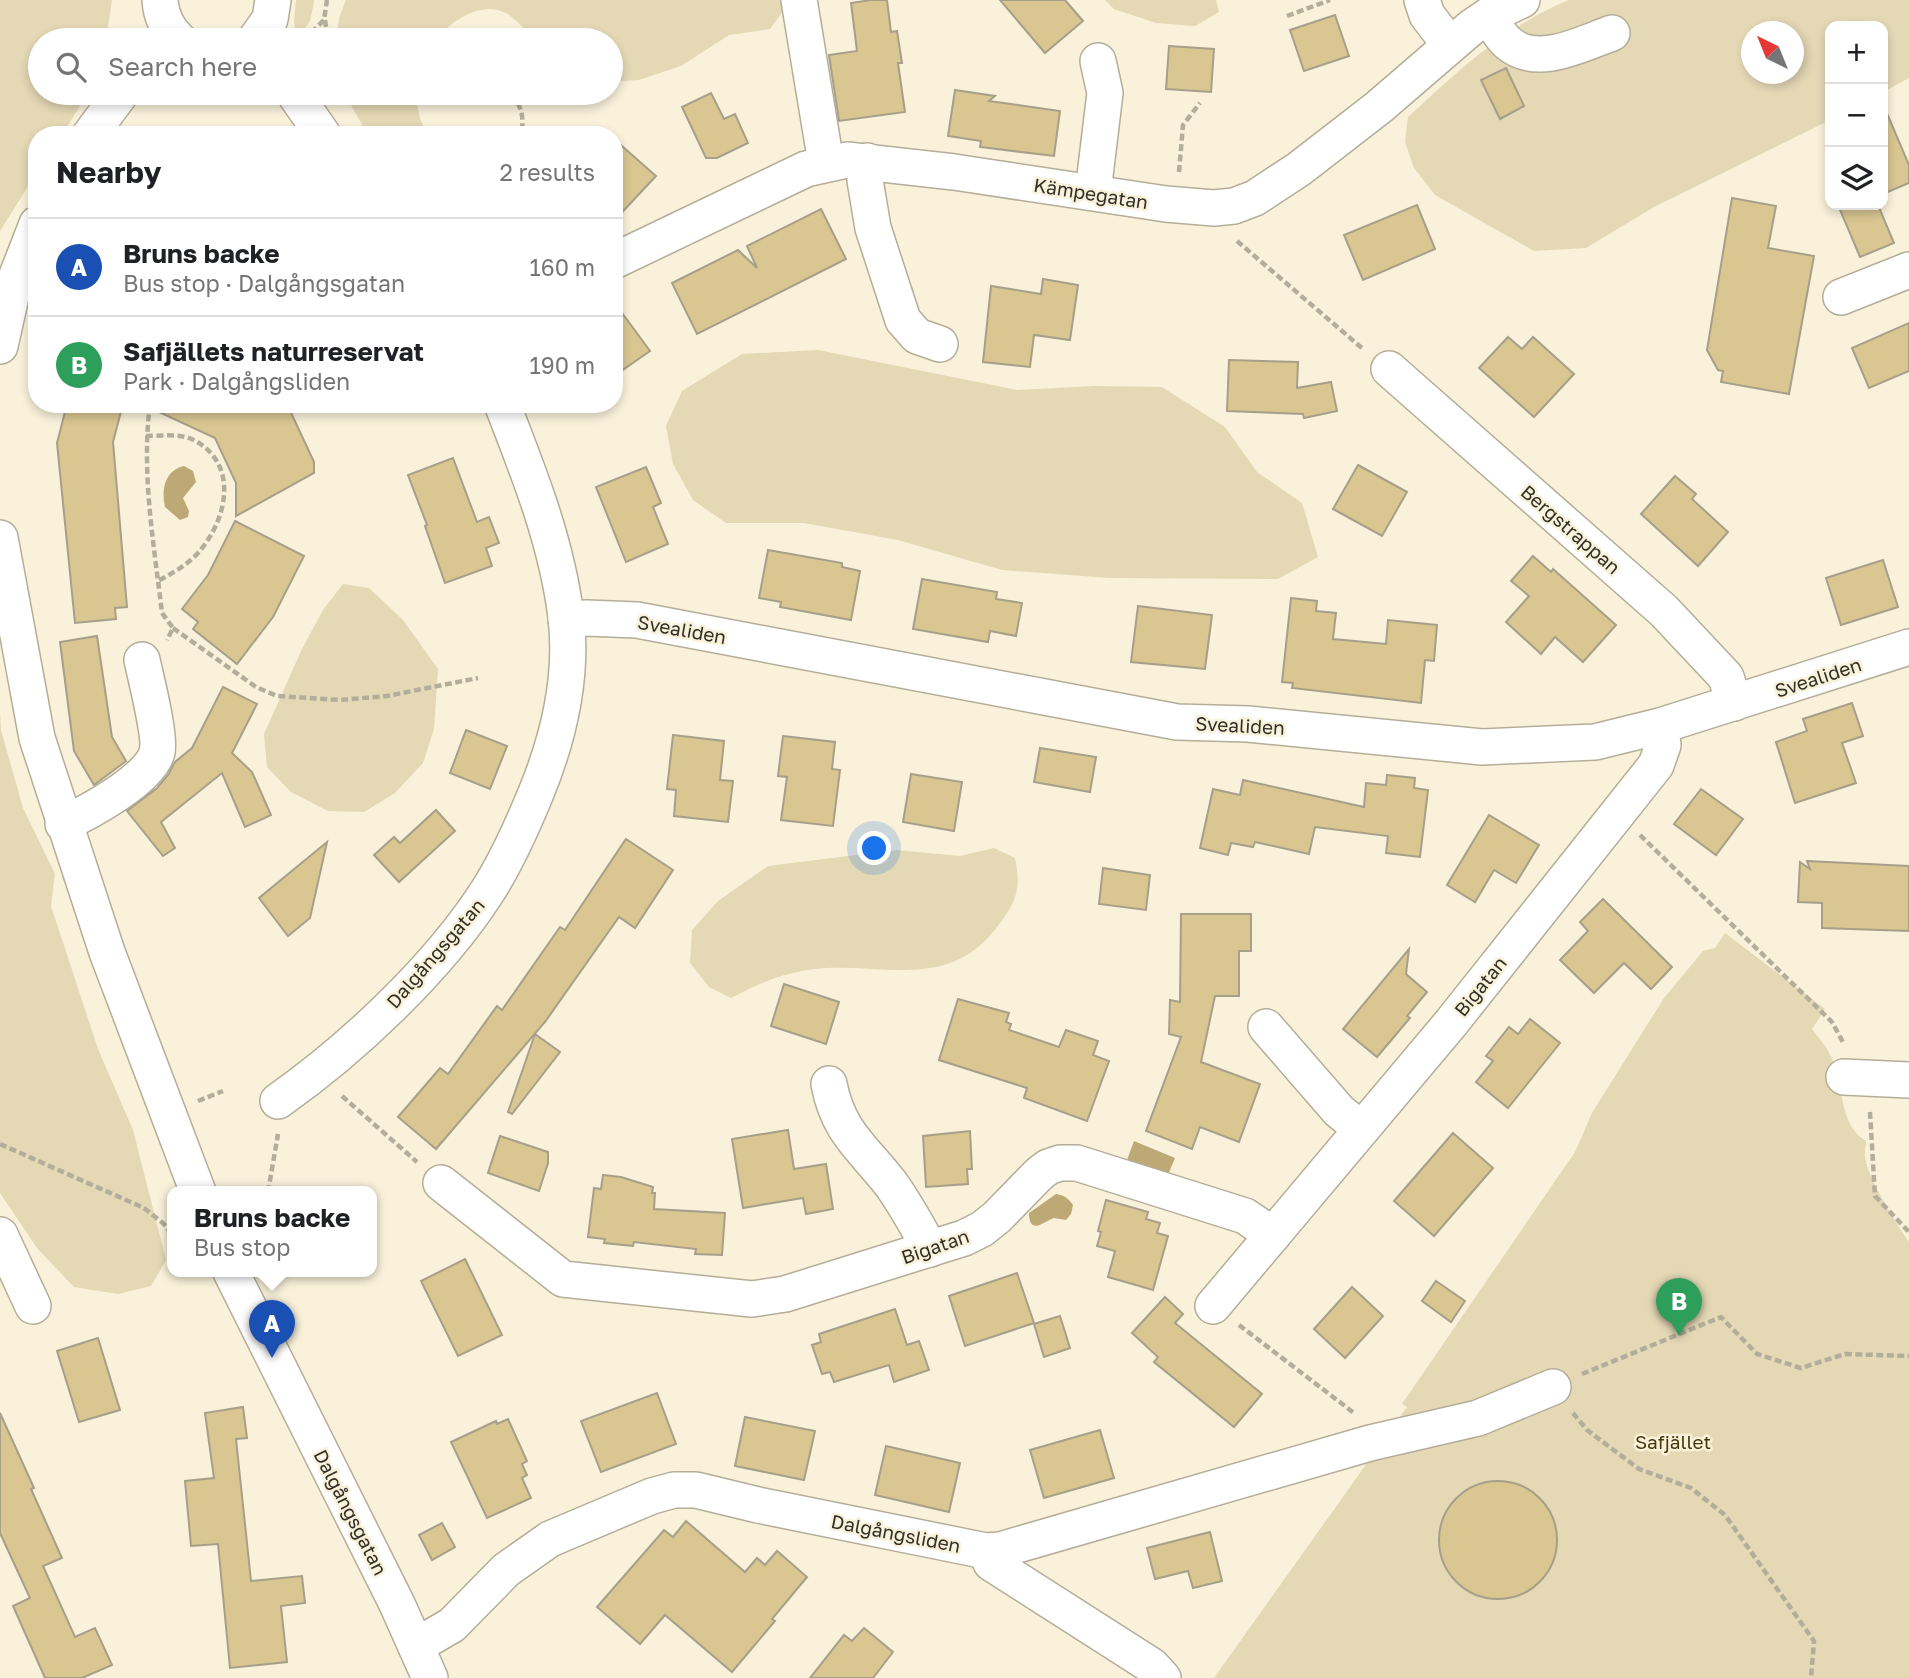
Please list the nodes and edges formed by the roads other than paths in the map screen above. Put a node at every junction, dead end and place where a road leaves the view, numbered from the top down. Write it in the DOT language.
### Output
graph roads {
  1 [pos="160,0"];
  2 [pos="273,0"];
  3 [pos="799,0"];
  4 [pos="1422,0"];
  5 [pos="1522,0"];
  6 [pos="1488,16"];
  7 [pos="168,28"];
  8 [pos="264,28"];
  9 [pos="1612,33"];
  10 [pos="1450,45"];
  11 [pos="1098,61"];
  12 [pos="112,105"];
  13 [pos="302,105"];
  14 [pos="97,126"];
  15 [pos="317,126"];
  16 [pos="867,161"];
  17 [pos="826,163"];
  18 [pos="1093,192"];
  19 [pos="28,247"];
  20 [pos="623,257"];
  21 [pos="1909,270"];
  22 [pos="1841,297"];
  23 [pos="940,344"];
  24 [pos="0,345"];
  25 [pos="1389,369"];
  26 [pos="505,413"];
  27 [pos="0,538"];
  28 [pos="566,619"];
  29 [pos="1909,647"];
  30 [pos="142,660"];
  31 [pos="1734,703"];
  32 [pos="1660,726"];
  33 [pos="63,824"];
  34 [pos="1266,1027"];
  35 [pos="1844,1077"];
  36 [pos="1909,1080"];
  37 [pos="829,1084"];
  38 [pos="278,1101"];
  39 [pos="1360,1128"];
  40 [pos="441,1183"];
  41 [pos="196,1186"];
  42 [pos="1273,1235"];
  43 [pos="0,1236"];
  44 [pos="930,1249"];
  45 [pos="234,1277"];
  46 [pos="33,1306"];
  47 [pos="1213,1306"];
  48 [pos="1553,1387"];
  49 [pos="986,1551"];
  50 [pos="416,1646"];
  51 [pos="430,1678"];
  52 [pos="1163,1678"];
  1 -- 7 [label="street"];
  2 -- 8 [label="street"];
  3 -- 17 [label="street"];
  4 -- 10 [label="street"];
  5 -- 6 [label="street, Kämpegatan"];
  6 -- 9 [label="street"];
  6 -- 10 [label="street, Kämpegatan"];
  10 -- 18 [label="street, Kämpegatan"];
  11 -- 18 [label="street"];
  12 -- 14 [label="street"];
  13 -- 15 [label="street"];
  16 -- 17 [label="street, Kämpegatan"];
  16 -- 18 [label="street, Kämpegatan"];
  16 -- 23 [label="street"];
  17 -- 20 [label="street, Kämpegatan"];
  19 -- 24 [label="street"];
  21 -- 22 [label="street"];
  25 -- 31 [label="street, Bergstrappan"];
  26 -- 28 [label="street, Dalgångsgatan"];
  27 -- 33 [label="street"];
  28 -- 32 [label="street, Svealiden"];
  28 -- 38 [label="street, Dalgångsgatan"];
  29 -- 31 [label="street, Svealiden"];
  30 -- 33 [label="street"];
  31 -- 32 [label="street, Svealiden"];
  32 -- 39 [label="street, Bigatan"];
  33 -- 41 [label="street"];
  34 -- 39 [label="street"];
  35 -- 36 [label="street"];
  37 -- 44 [label="street"];
  39 -- 42 [label="street, Bigatan"];
  40 -- 44 [label="street, Bigatan"];
  42 -- 44 [label="street, Bigatan"];
  42 -- 47 [label="street, Bigatan"];
  43 -- 46 [label="street"];
  45 -- 50 [label="street, Dalgångsgatan"];
  48 -- 49 [label="street, Dalgångsliden"];
  49 -- 50 [label="street, Dalgångsliden"];
  49 -- 52 [label="street"];
  50 -- 51 [label="street, Dalgångsgatan"];
}
